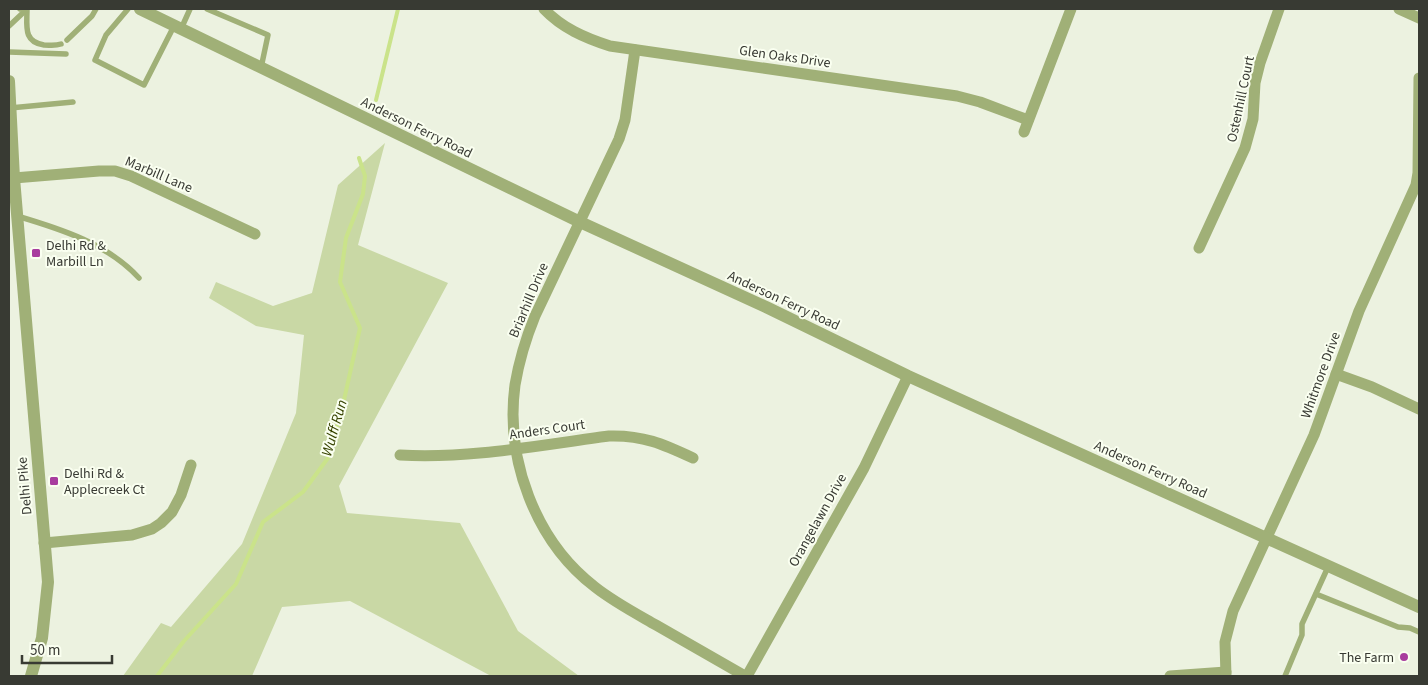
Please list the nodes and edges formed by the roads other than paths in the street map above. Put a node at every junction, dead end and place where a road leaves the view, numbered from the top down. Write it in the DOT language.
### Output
graph roads {
  1 [pos="25,9"];
  2 [pos="96,9"];
  3 [pos="128,9"];
  4 [pos="140,9"];
  5 [pos="190,9"];
  6 [pos="207,9"];
  7 [pos="544,9"];
  8 [pos="1071,9"];
  9 [pos="1279,9"];
  10 [pos="1399,9"];
  11 [pos="1419,18"];
  12 [pos="9,26"];
  13 [pos="177,28"];
  14 [pos="67,40"];
  15 [pos="61,44"];
  16 [pos="636,50"];
  17 [pos="9,52"];
  18 [pos="66,54"];
  19 [pos="261,68"];
  20 [pos="1419,78"];
  21 [pos="9,81"];
  22 [pos="73,102"];
  23 [pos="10,108"];
  24 [pos="1028,120"];
  25 [pos="10,125"];
  26 [pos="1024,132"];
  27 [pos="14,178"];
  28 [pos="15,219"];
  29 [pos="580,222"];
  30 [pos="255,234"];
  31 [pos="1199,248"];
  32 [pos="139,278"];
  33 [pos="1336,374"];
  34 [pos="908,376"];
  35 [pos="1419,409"];
  36 [pos="515,448"];
  37 [pos="400,455"];
  38 [pos="693,458"];
  39 [pos="192,465"];
  40 [pos="1267,538"];
  41 [pos="44,543"];
  42 [pos="1328,566"];
  43 [pos="1316,594"];
  44 [pos="1419,608"];
  45 [pos="1419,632"];
  46 [pos="1226,674"];
  47 [pos="31,676"];
  48 [pos="746,676"];
  49 [pos="1170,676"];
  50 [pos="1285,676"];
  1 -- 12 [label="lane"];
  1 -- 15 [label="lane"];
  2 -- 14 [label="lane"];
  3 -- 13 [label="lane"];
  4 -- 13 [label="street, Anderson Ferry Road"];
  5 -- 13 [label="lane"];
  6 -- 19 [label="lane"];
  7 -- 16 [label="street, Glen Oaks Drive"];
  8 -- 24 [label="street"];
  9 -- 31 [label="street, Ostenhill Court"];
  10 -- 11 [label="street"];
  13 -- 19 [label="street, Anderson Ferry Road"];
  16 -- 24 [label="street, Glen Oaks Drive"];
  16 -- 29 [label="street, Briarhill Drive"];
  17 -- 18 [label="lane"];
  19 -- 29 [label="street, Anderson Ferry Road"];
  20 -- 33 [label="street, Whitmore Drive"];
  21 -- 23 [label="street, Delhi Pike"];
  22 -- 23 [label="lane"];
  23 -- 25 [label="street, Delhi Pike"];
  24 -- 26 [label="street"];
  25 -- 27 [label="street, Delhi Pike"];
  27 -- 28 [label="street, Delhi Pike"];
  27 -- 30 [label="street, Marbill Lane"];
  28 -- 32 [label="lane"];
  28 -- 41 [label="street, Delhi Pike"];
  29 -- 34 [label="street, Anderson Ferry Road"];
  29 -- 36 [label="street, Briarhill Drive"];
  33 -- 35 [label="street"];
  33 -- 40 [label="street, Whitmore Drive"];
  34 -- 40 [label="street, Anderson Ferry Road"];
  34 -- 48 [label="street, Orangelawn Drive"];
  36 -- 37 [label="street, Anders Court"];
  36 -- 38 [label="street, Anders Court"];
  36 -- 48 [label="street, Briarhill Drive"];
  39 -- 41 [label="street"];
  40 -- 42 [label="street, Anderson Ferry Road"];
  40 -- 46 [label="street, Whitmore Drive"];
  41 -- 47 [label="street, Delhi Pike"];
  42 -- 43 [label="lane"];
  42 -- 44 [label="street, Anderson Ferry Road"];
  43 -- 45 [label="lane"];
  43 -- 50 [label="lane"];
  46 -- 49 [label="street"];
}
